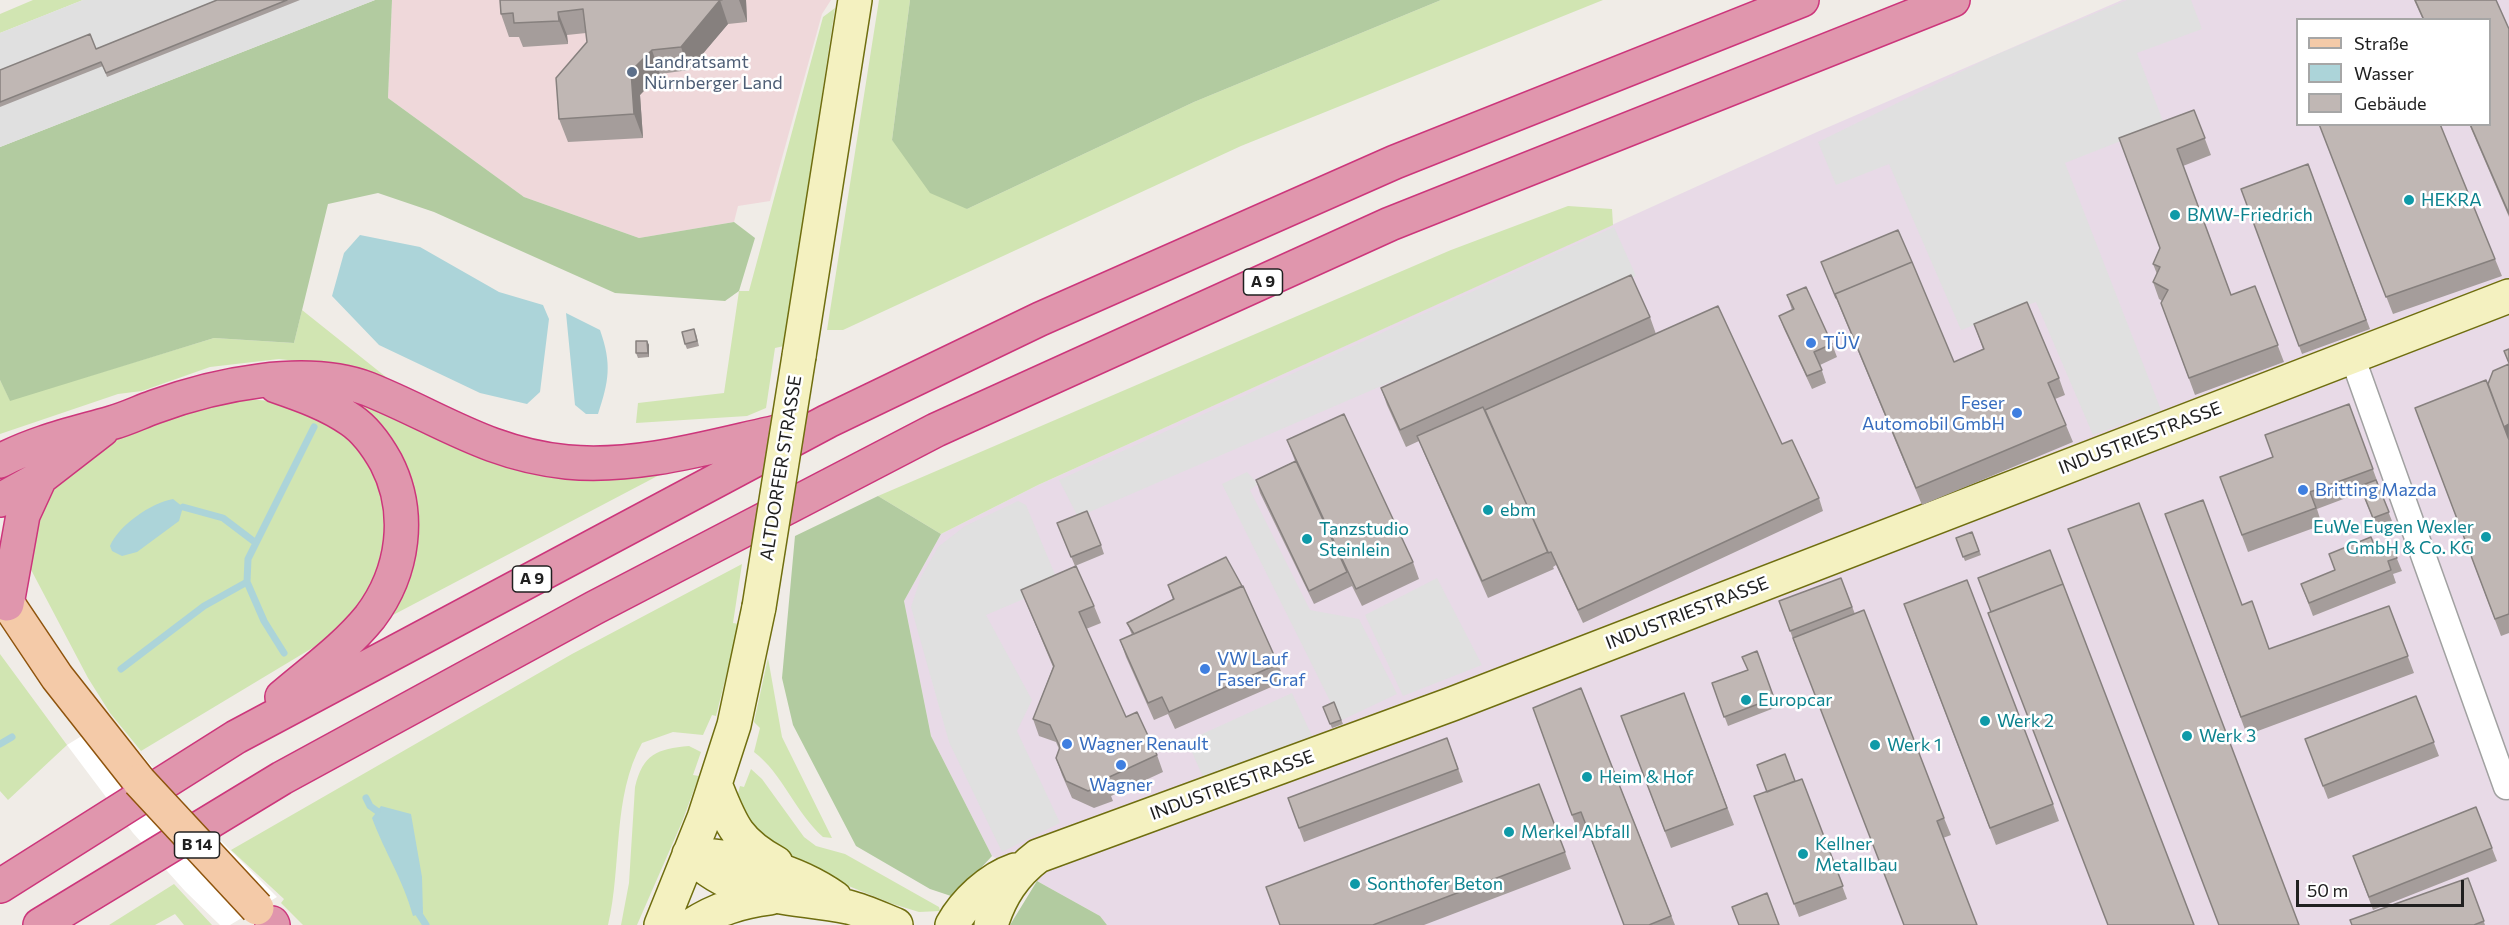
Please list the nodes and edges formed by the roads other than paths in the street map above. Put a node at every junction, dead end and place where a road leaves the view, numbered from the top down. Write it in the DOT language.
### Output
graph roads {
  1 [pos="855,0"];
  2 [pos="1802,0"];
  3 [pos="1953,0"];
  4 [pos="2509,296"];
  5 [pos="2352,356"];
  6 [pos="266,382"];
  7 [pos="828,421"];
  8 [pos="112,423"];
  9 [pos="7,454"];
  10 [pos="40,478"];
  11 [pos="0,500"];
  12 [pos="2,599"];
  13 [pos="236,737"];
  14 [pos="716,784"];
  15 [pos="2506,787"];
  16 [pos="689,854"];
  17 [pos="1022,868"];
  18 [pos="813,882"];
  19 [pos="0,886"];
  20 [pos="777,897"];
  21 [pos="850,908"];
  22 [pos="269,920"];
  23 [pos="40,925"];
  24 [pos="661,925"];
  25 [pos="692,925"];
  26 [pos="896,925"];
  27 [pos="951,925"];
  28 [pos="991,925"];
  1 -- 14 [label="street, ALTDORFER STRASSE, bridge"];
  2 -- 7 [label="highway, A 9"];
  3 -- 23 [label="highway, A 9"];
  4 -- 5 [label="street, INDUSTRIESTRASSE"];
  5 -- 15 [label="street"];
  5 -- 17 [label="street, INDUSTRIESTRASSE"];
  6 -- 7 [label="highway"];
  6 -- 8 [label="highway"];
  6 -- 13 [label="highway"];
  7 -- 13 [label="highway, A 9"];
  8 -- 9 [label="highway"];
  8 -- 10 [label="highway"];
  10 -- 11 [label="highway"];
  10 -- 12 [label="highway"];
  12 -- 22 [label="main road, B 14, bridge"];
  13 -- 19 [label="highway, A 9"];
  14 -- 16 [label="street, ALTDORFER STRASSE"];
  14 -- 18 [label="street"];
  16 -- 18 [label="street"];
  16 -- 20 [label="street"];
  16 -- 24 [label="street, ALTDORFER STRASSE"];
  17 -- 27 [label="street, INDUSTRIESTRASSE"];
  17 -- 28 [label="street, INDUSTRIESTRASSE"];
  18 -- 21 [label="street"];
  20 -- 21 [label="street"];
  20 -- 25 [label="street"];
  21 -- 26 [label="street"];
}
